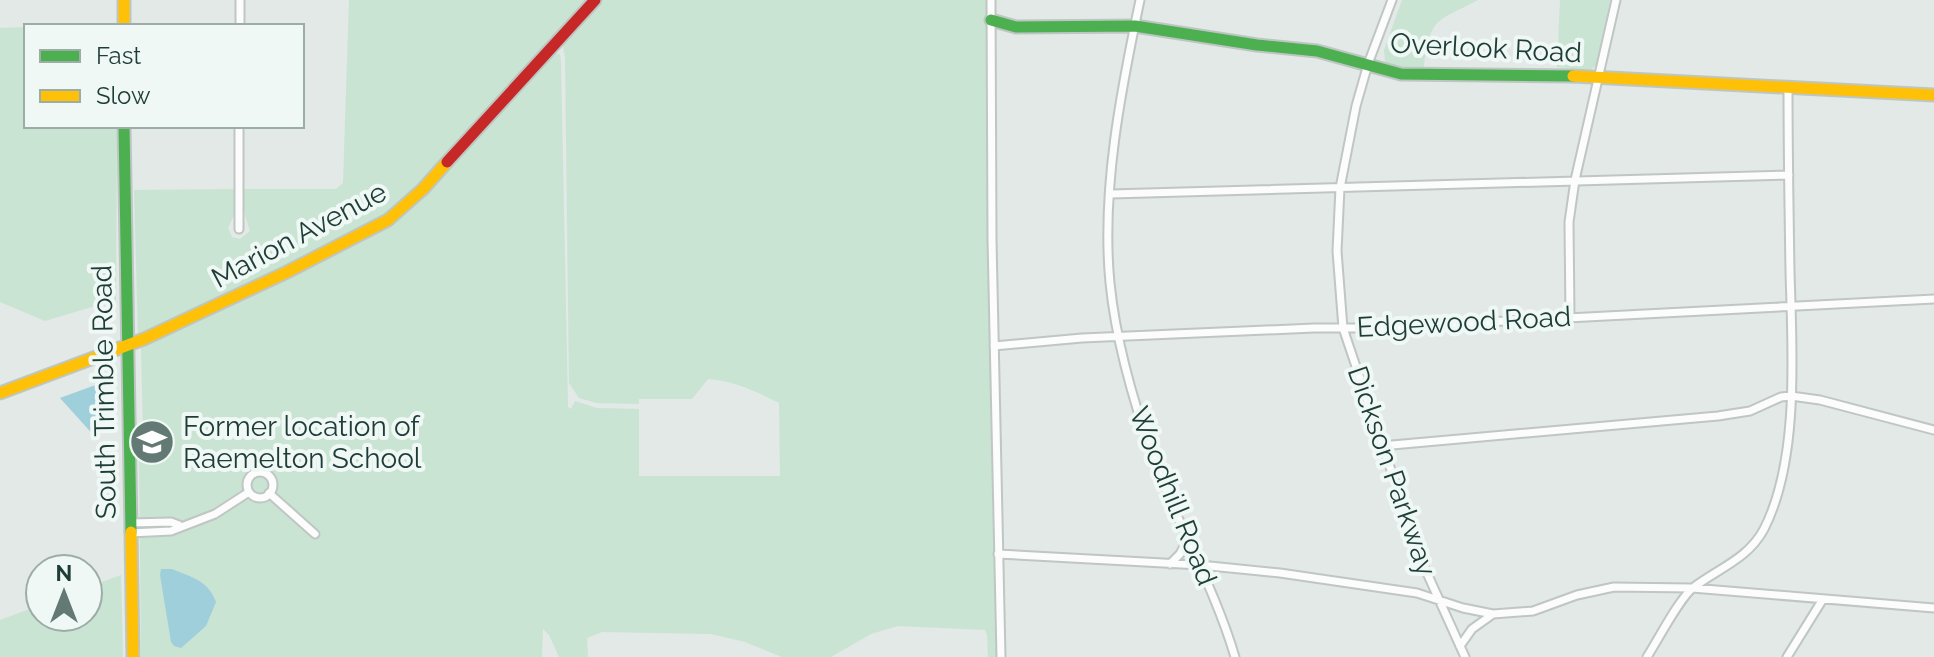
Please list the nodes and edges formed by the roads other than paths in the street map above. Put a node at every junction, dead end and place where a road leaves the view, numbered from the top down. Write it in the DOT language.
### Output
graph roads {
  1 [pos="124,0"];
  2 [pos="240,0"];
  3 [pos="595,0"];
  4 [pos="991,0"];
  5 [pos="1140,0"];
  6 [pos="1392,0"];
  7 [pos="1616,0"];
  8 [pos="991,20"];
  9 [pos="124,24"];
  10 [pos="240,24"];
  11 [pos="1135,26"];
  12 [pos="1368,64"];
  13 [pos="1599,78"];
  14 [pos="1788,88"];
  15 [pos="1934,95"];
  16 [pos="124,128"];
  17 [pos="239,128"];
  18 [pos="1789,175"];
  19 [pos="1575,180"];
  20 [pos="1340,188"];
  21 [pos="1111,194"];
  22 [pos="239,229"];
  23 [pos="1934,299"];
  24 [pos="1791,305"];
  25 [pos="1570,318"];
  26 [pos="1343,328"];
  27 [pos="1120,338"];
  28 [pos="994,346"];
  29 [pos="127,347"];
  30 [pos="0,393"];
  31 [pos="1791,396"];
  32 [pos="1934,430"];
  33 [pos="1381,446"];
  34 [pos="249,492"];
  35 [pos="269,493"];
  36 [pos="130,528"];
  37 [pos="315,534"];
  38 [pos="1188,539"];
  39 [pos="998,554"];
  40 [pos="1170,564"];
  41 [pos="1200,565"];
  42 [pos="1692,588"];
  43 [pos="1438,599"];
  44 [pos="1823,599"];
  45 [pos="1934,608"];
  46 [pos="1493,614"];
  47 [pos="1460,646"];
  48 [pos="133,657"];
  49 [pos="1001,657"];
  50 [pos="1235,657"];
  51 [pos="1465,657"];
  52 [pos="1647,657"];
  53 [pos="1787,657"];
  1 -- 9 [label="street"];
  2 -- 10 [label="street"];
  3 -- 29 [label="street, Marion Avenue"];
  4 -- 8 [label="street"];
  5 -- 11 [label="street, Woodhill Road"];
  6 -- 12 [label="street, Dickson Parkway"];
  7 -- 13 [label="street"];
  8 -- 11 [label="street, Overlook Road"];
  8 -- 28 [label="street"];
  11 -- 12 [label="street, Overlook Road"];
  11 -- 21 [label="street, Woodhill Road"];
  12 -- 13 [label="street, Overlook Road"];
  12 -- 20 [label="street, Dickson Parkway"];
  13 -- 14 [label="street, Overlook Road"];
  13 -- 19 [label="street"];
  14 -- 15 [label="street, Overlook Road"];
  14 -- 18 [label="street"];
  16 -- 29 [label="street, South Trimble Road"];
  17 -- 22 [label="street"];
  18 -- 19 [label="street"];
  18 -- 24 [label="street"];
  19 -- 20 [label="street"];
  19 -- 25 [label="street"];
  20 -- 21 [label="street"];
  20 -- 26 [label="street, Dickson Parkway"];
  21 -- 27 [label="street, Woodhill Road"];
  23 -- 24 [label="street, Edgewood Road"];
  24 -- 25 [label="street, Edgewood Road"];
  24 -- 31 [label="street"];
  25 -- 26 [label="street, Edgewood Road"];
  26 -- 27 [label="street, Edgewood Road"];
  26 -- 33 [label="street, Dickson Parkway"];
  27 -- 28 [label="street, Edgewood Road"];
  27 -- 38 [label="street, Woodhill Road"];
  28 -- 39 [label="street"];
  29 -- 30 [label="street, Marion Avenue"];
  29 -- 36 [label="street, South Trimble Road"];
  31 -- 32 [label="street"];
  31 -- 33 [label="street"];
  31 -- 42 [label="street"];
  33 -- 43 [label="street, Dickson Parkway"];
  34 -- 35 [label="street"];
  34 -- 35 [label="street"];
  34 -- 36 [label="street"];
  35 -- 37 [label="street"];
  36 -- 48 [label="street, South Trimble Road"];
  38 -- 40 [label="street"];
  38 -- 41 [label="street, Woodhill Road"];
  39 -- 40 [label="street"];
  39 -- 49 [label="street"];
  40 -- 41 [label="street"];
  41 -- 43 [label="street"];
  41 -- 50 [label="street, Woodhill Road"];
  42 -- 44 [label="street"];
  42 -- 46 [label="street"];
  42 -- 52 [label="street"];
  43 -- 46 [label="street"];
  43 -- 47 [label="street, Dickson Parkway"];
  44 -- 45 [label="street"];
  44 -- 53 [label="street"];
  46 -- 47 [label="street"];
  47 -- 51 [label="street, Dickson Parkway"];
}
